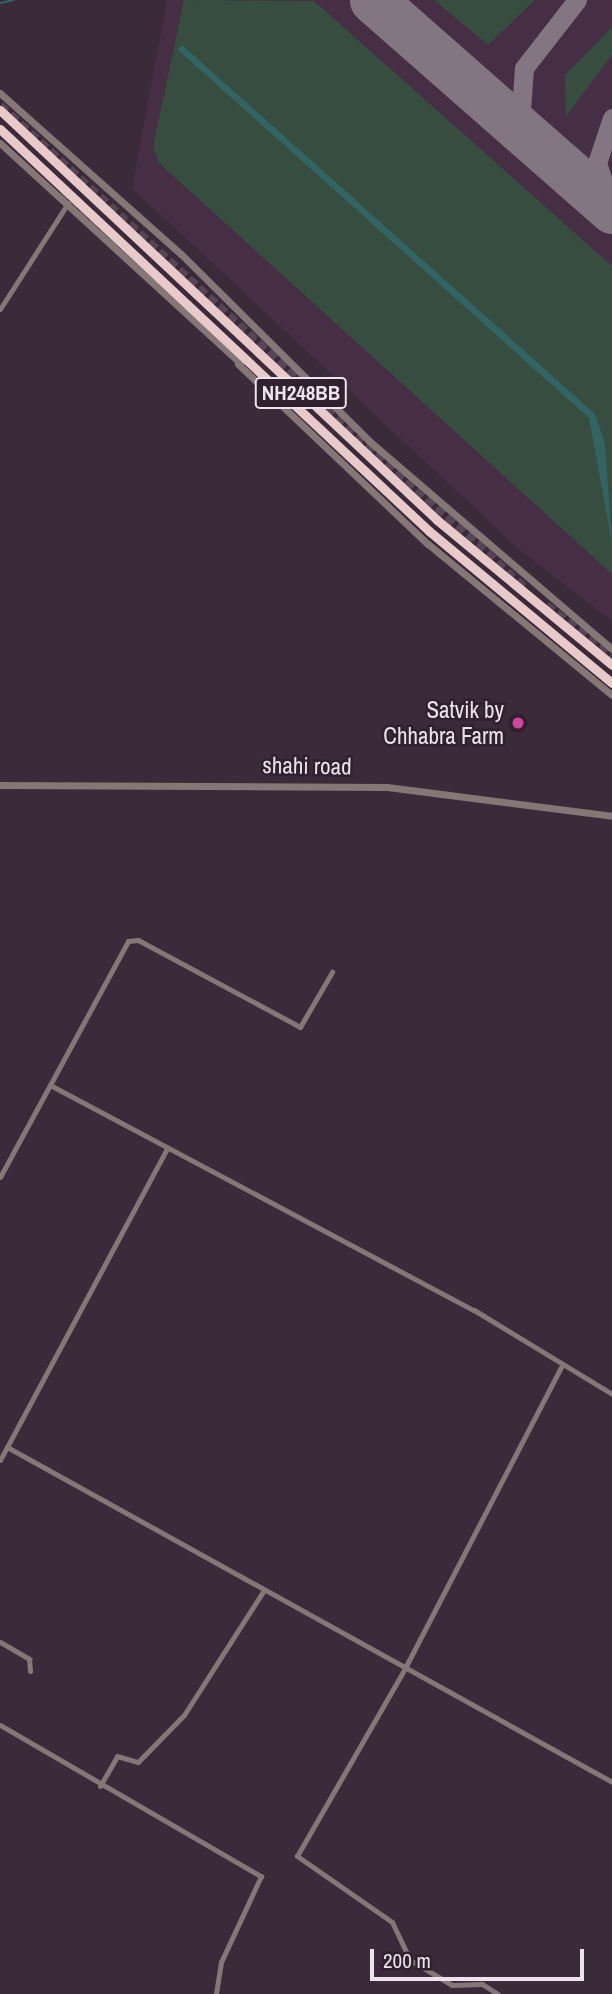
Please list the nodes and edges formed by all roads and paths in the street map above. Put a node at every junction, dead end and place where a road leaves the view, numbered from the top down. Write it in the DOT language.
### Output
graph roads {
  1 [pos="0,93"];
  2 [pos="0,110"];
  3 [pos="0,129"];
  4 [pos="0,143"];
  5 [pos="69,201"];
  6 [pos="0,309"];
  7 [pos="241,361"];
  8 [pos="612,649"];
  9 [pos="612,665"];
  10 [pos="612,683"];
  11 [pos="612,695"];
  12 [pos="0,785"];
  13 [pos="612,816"];
  14 [pos="332,972"];
  15 [pos="50,1086"];
  16 [pos="167,1149"];
  17 [pos="0,1177"];
  18 [pos="561,1367"];
  19 [pos="612,1394"];
  20 [pos="7,1447"];
  21 [pos="0,1460"];
  22 [pos="264,1590"];
  23 [pos="0,1642"];
  24 [pos="405,1668"];
  25 [pos="30,1671"];
  26 [pos="0,1725"];
  27 [pos="612,1782"];
  28 [pos="100,1786"];
  29 [pos="216,1994"];
  30 [pos="498,1994"];
  1 -- 8 [label="street"];
  2 -- 9 [label="highway, NH248BB"];
  3 -- 5 [label="highway, NH248BB"];
  4 -- 5 [label="street"];
  5 -- 6 [label="street"];
  5 -- 7 [label="highway, NH248BB"];
  7 -- 10 [label="highway, NH248BB"];
  7 -- 11 [label="street"];
  12 -- 13 [label="street, shahi road"];
  14 -- 15 [label="street"];
  15 -- 16 [label="street"];
  15 -- 17 [label="street"];
  16 -- 18 [label="street"];
  16 -- 20 [label="street"];
  18 -- 19 [label="street"];
  18 -- 24 [label="street"];
  20 -- 21 [label="street"];
  20 -- 22 [label="street"];
  22 -- 24 [label="street"];
  22 -- 28 [label="street"];
  23 -- 25 [label="street"];
  24 -- 27 [label="street"];
  24 -- 30 [label="street"];
  26 -- 28 [label="street"];
  28 -- 29 [label="street"];
}
